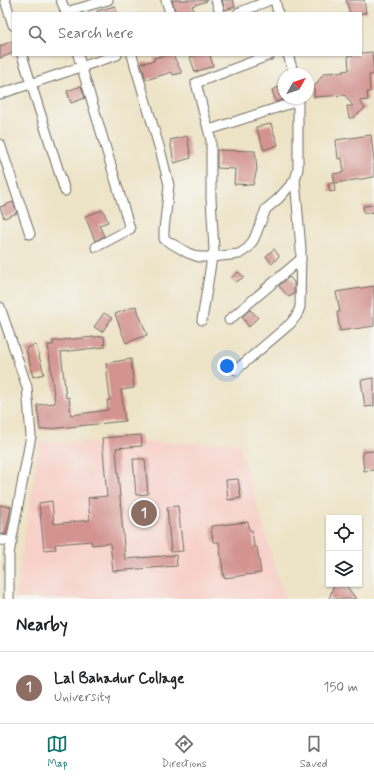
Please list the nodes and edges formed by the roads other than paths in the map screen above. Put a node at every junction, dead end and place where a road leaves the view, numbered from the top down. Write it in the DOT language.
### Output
graph roads {
  1 [pos="5,0"];
  2 [pos="61,0"];
  3 [pos="108,0"];
  4 [pos="166,0"];
  5 [pos="216,0"];
  6 [pos="270,0"];
  7 [pos="275,0"];
  8 [pos="66,12"];
  9 [pos="69,12"];
  10 [pos="170,12"];
  11 [pos="220,12"];
  12 [pos="240,12"];
  13 [pos="278,12"];
  14 [pos="12,22"];
  15 [pos="22,56"];
  16 [pos="78,56"];
  17 [pos="114,56"];
  18 [pos="132,56"];
  19 [pos="267,56"];
  20 [pos="288,56"];
  21 [pos="82,66"];
  22 [pos="292,68"];
  23 [pos="31,83"];
  24 [pos="0,94"];
  25 [pos="284,104"];
  26 [pos="298,104"];
  27 [pos="209,130"];
  28 [pos="0,144"];
  29 [pos="295,180"];
  30 [pos="65,192"];
  31 [pos="30,234"];
  32 [pos="96,248"];
  33 [pos="212,257"];
  34 [pos="301,259"];
  35 [pos="0,307"];
  36 [pos="202,320"];
  37 [pos="229,320"];
  38 [pos="236,370"];
  39 [pos="0,540"];
  40 [pos="12,541"];
  41 [pos="9,599"];
  1 -- 14 [label="street"];
  2 -- 8 [label="street"];
  3 -- 9 [label="street"];
  4 -- 10 [label="street"];
  5 -- 11 [label="street"];
  6 -- 12 [label="street"];
  7 -- 13 [label="street"];
  15 -- 23 [label="street"];
  16 -- 21 [label="street"];
  17 -- 21 [label="street"];
  18 -- 33 [label="street"];
  19 -- 27 [label="street"];
  20 -- 22 [label="street"];
  21 -- 23 [label="street"];
  21 -- 32 [label="street"];
  23 -- 24 [label="street"];
  23 -- 30 [label="street"];
  25 -- 27 [label="street"];
  26 -- 29 [label="street"];
  27 -- 33 [label="street"];
  28 -- 31 [label="street"];
  29 -- 33 [label="street"];
  29 -- 34 [label="street"];
  33 -- 36 [label="street"];
  34 -- 37 [label="street"];
  34 -- 38 [label="street"];
  35 -- 40 [label="street"];
  39 -- 40 [label="street"];
  40 -- 41 [label="street"];
}
